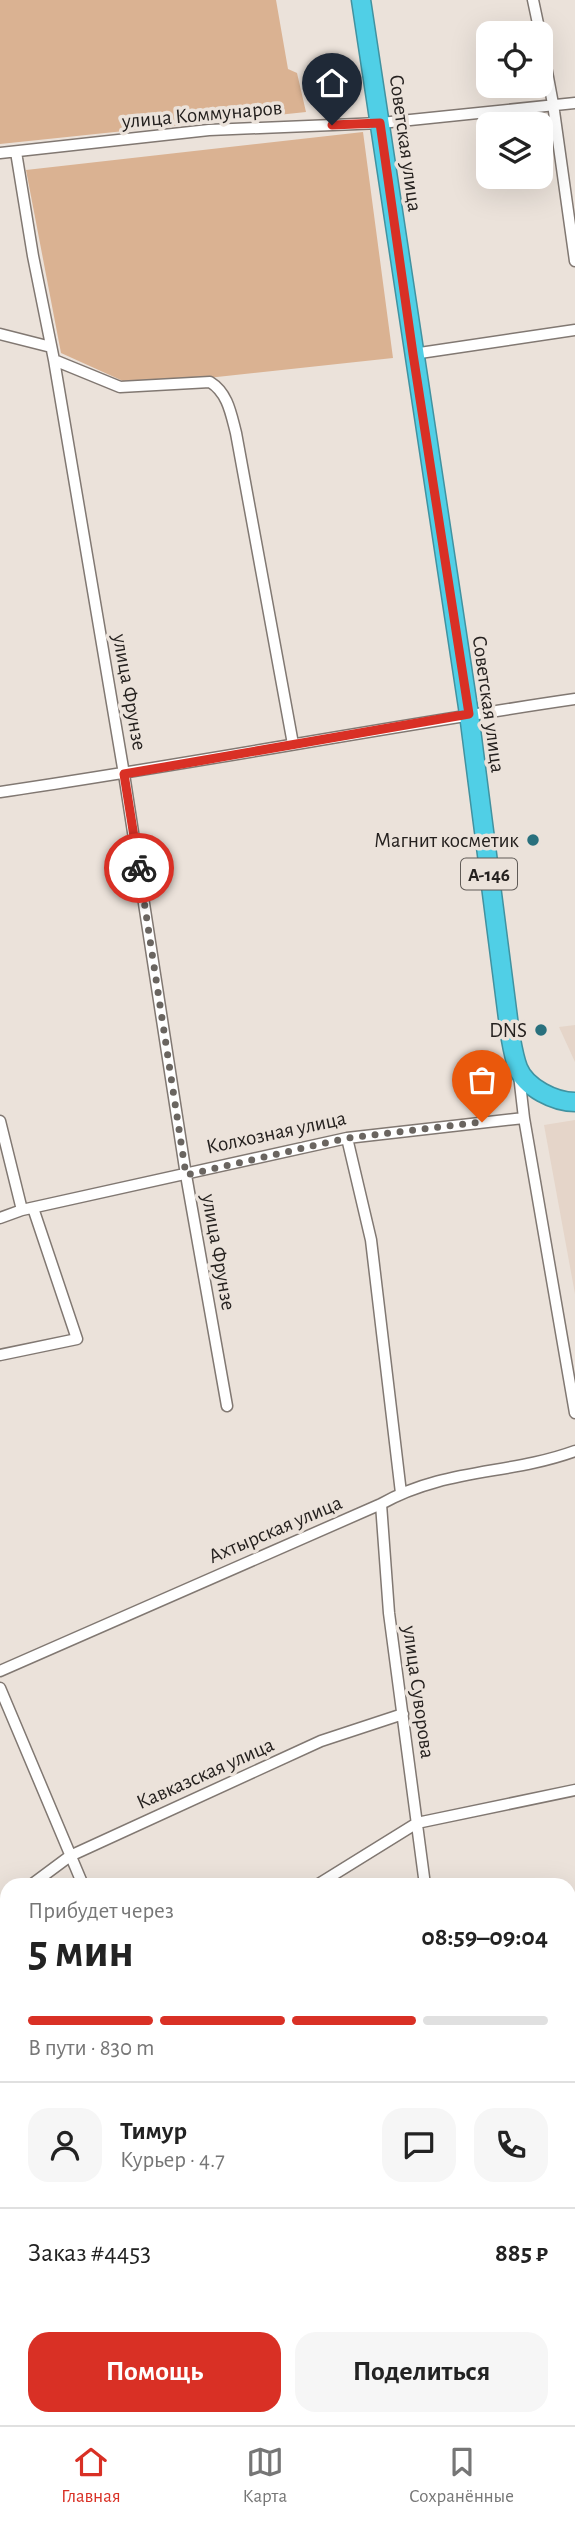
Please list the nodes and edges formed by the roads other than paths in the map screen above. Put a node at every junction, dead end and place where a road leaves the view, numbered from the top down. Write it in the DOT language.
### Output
graph roads {
  1 [pos="360,0"];
  2 [pos="533,0"];
  3 [pos="537,21"];
  4 [pos="552,98"];
  5 [pos="575,103"];
  6 [pos="553,104"];
  7 [pos="380,123"];
  8 [pos="16,152"];
  9 [pos="0,153"];
  10 [pos="575,261"];
  11 [pos="575,330"];
  12 [pos="0,334"];
  13 [pos="51,347"];
  14 [pos="413,354"];
  15 [pos="54,360"];
  16 [pos="575,699"];
  17 [pos="469,714"];
  18 [pos="293,744"];
  19 [pos="124,774"];
  20 [pos="0,792"];
  21 [pos="519,1071"];
  22 [pos="575,1094"];
  23 [pos="551,1097"];
  24 [pos="575,1102"];
  25 [pos="524,1118"];
  26 [pos="0,1121"];
  27 [pos="347,1138"];
  28 [pos="186,1175"];
  29 [pos="28,1209"];
  30 [pos="0,1217"];
  31 [pos="0,1355"];
  32 [pos="227,1406"];
  33 [pos="575,1413"];
  34 [pos="575,1451"];
  35 [pos="401,1493"];
  36 [pos="381,1504"];
  37 [pos="0,1671"];
  38 [pos="0,1688"];
  39 [pos="403,1714"];
  40 [pos="575,1790"];
  41 [pos="417,1823"];
  42 [pos="70,1856"];
  43 [pos="40,1878"];
  44 [pos="80,1878"];
  45 [pos="328,1878"];
  46 [pos="424,1878"];
  1 -- 7 [label="highway, Советская улица / А-146"];
  2 -- 3 [label="street"];
  4 -- 6 [label="street"];
  5 -- 6 [label="street, улица Коммунаров"];
  6 -- 7 [label="street, улица Коммунаров"];
  6 -- 10 [label="street"];
  7 -- 8 [label="street, улица Коммунаров"];
  7 -- 14 [label="highway, Советская улица / А-146"];
  8 -- 9 [label="street, улица Коммунаров"];
  8 -- 13 [label="street, улица Фрунзе"];
  11 -- 14 [label="street"];
  12 -- 13 [label="street"];
  13 -- 15 [label="street, улица Фрунзе"];
  14 -- 17 [label="highway, Советская улица / А-146"];
  15 -- 18 [label="street"];
  15 -- 19 [label="street, улица Фрунзе"];
  16 -- 17 [label="street"];
  17 -- 18 [label="street"];
  17 -- 21 [label="highway, Советская улица / А-146"];
  18 -- 19 [label="street"];
  19 -- 20 [label="street"];
  19 -- 28 [label="street, улица Фрунзе"];
  21 -- 23 [label="highway"];
  21 -- 25 [label="street, Советская улица"];
  22 -- 23 [label="highway"];
  23 -- 24 [label="highway"];
  25 -- 27 [label="street, Колхозная улица"];
  25 -- 33 [label="street, Советская улица"];
  26 -- 29 [label="street"];
  27 -- 28 [label="street, Колхозная улица"];
  27 -- 35 [label="street"];
  28 -- 29 [label="street, Колхозная улица"];
  28 -- 32 [label="street, улица Фрунзе"];
  29 -- 30 [label="street, Колхозная улица"];
  29 -- 31 [label="street"];
  34 -- 35 [label="street, Ахтырская улица"];
  35 -- 36 [label="street, Ахтырская улица"];
  36 -- 37 [label="street, Ахтырская улица"];
  36 -- 39 [label="street, улица Суворова"];
  38 -- 42 [label="street"];
  39 -- 41 [label="street, улица Суворова"];
  39 -- 42 [label="street, Кавказская улица"];
  40 -- 41 [label="street"];
  41 -- 45 [label="street"];
  41 -- 46 [label="street, улица Суворова"];
  42 -- 43 [label="street, Кавказская улица"];
  42 -- 44 [label="street"];
}
